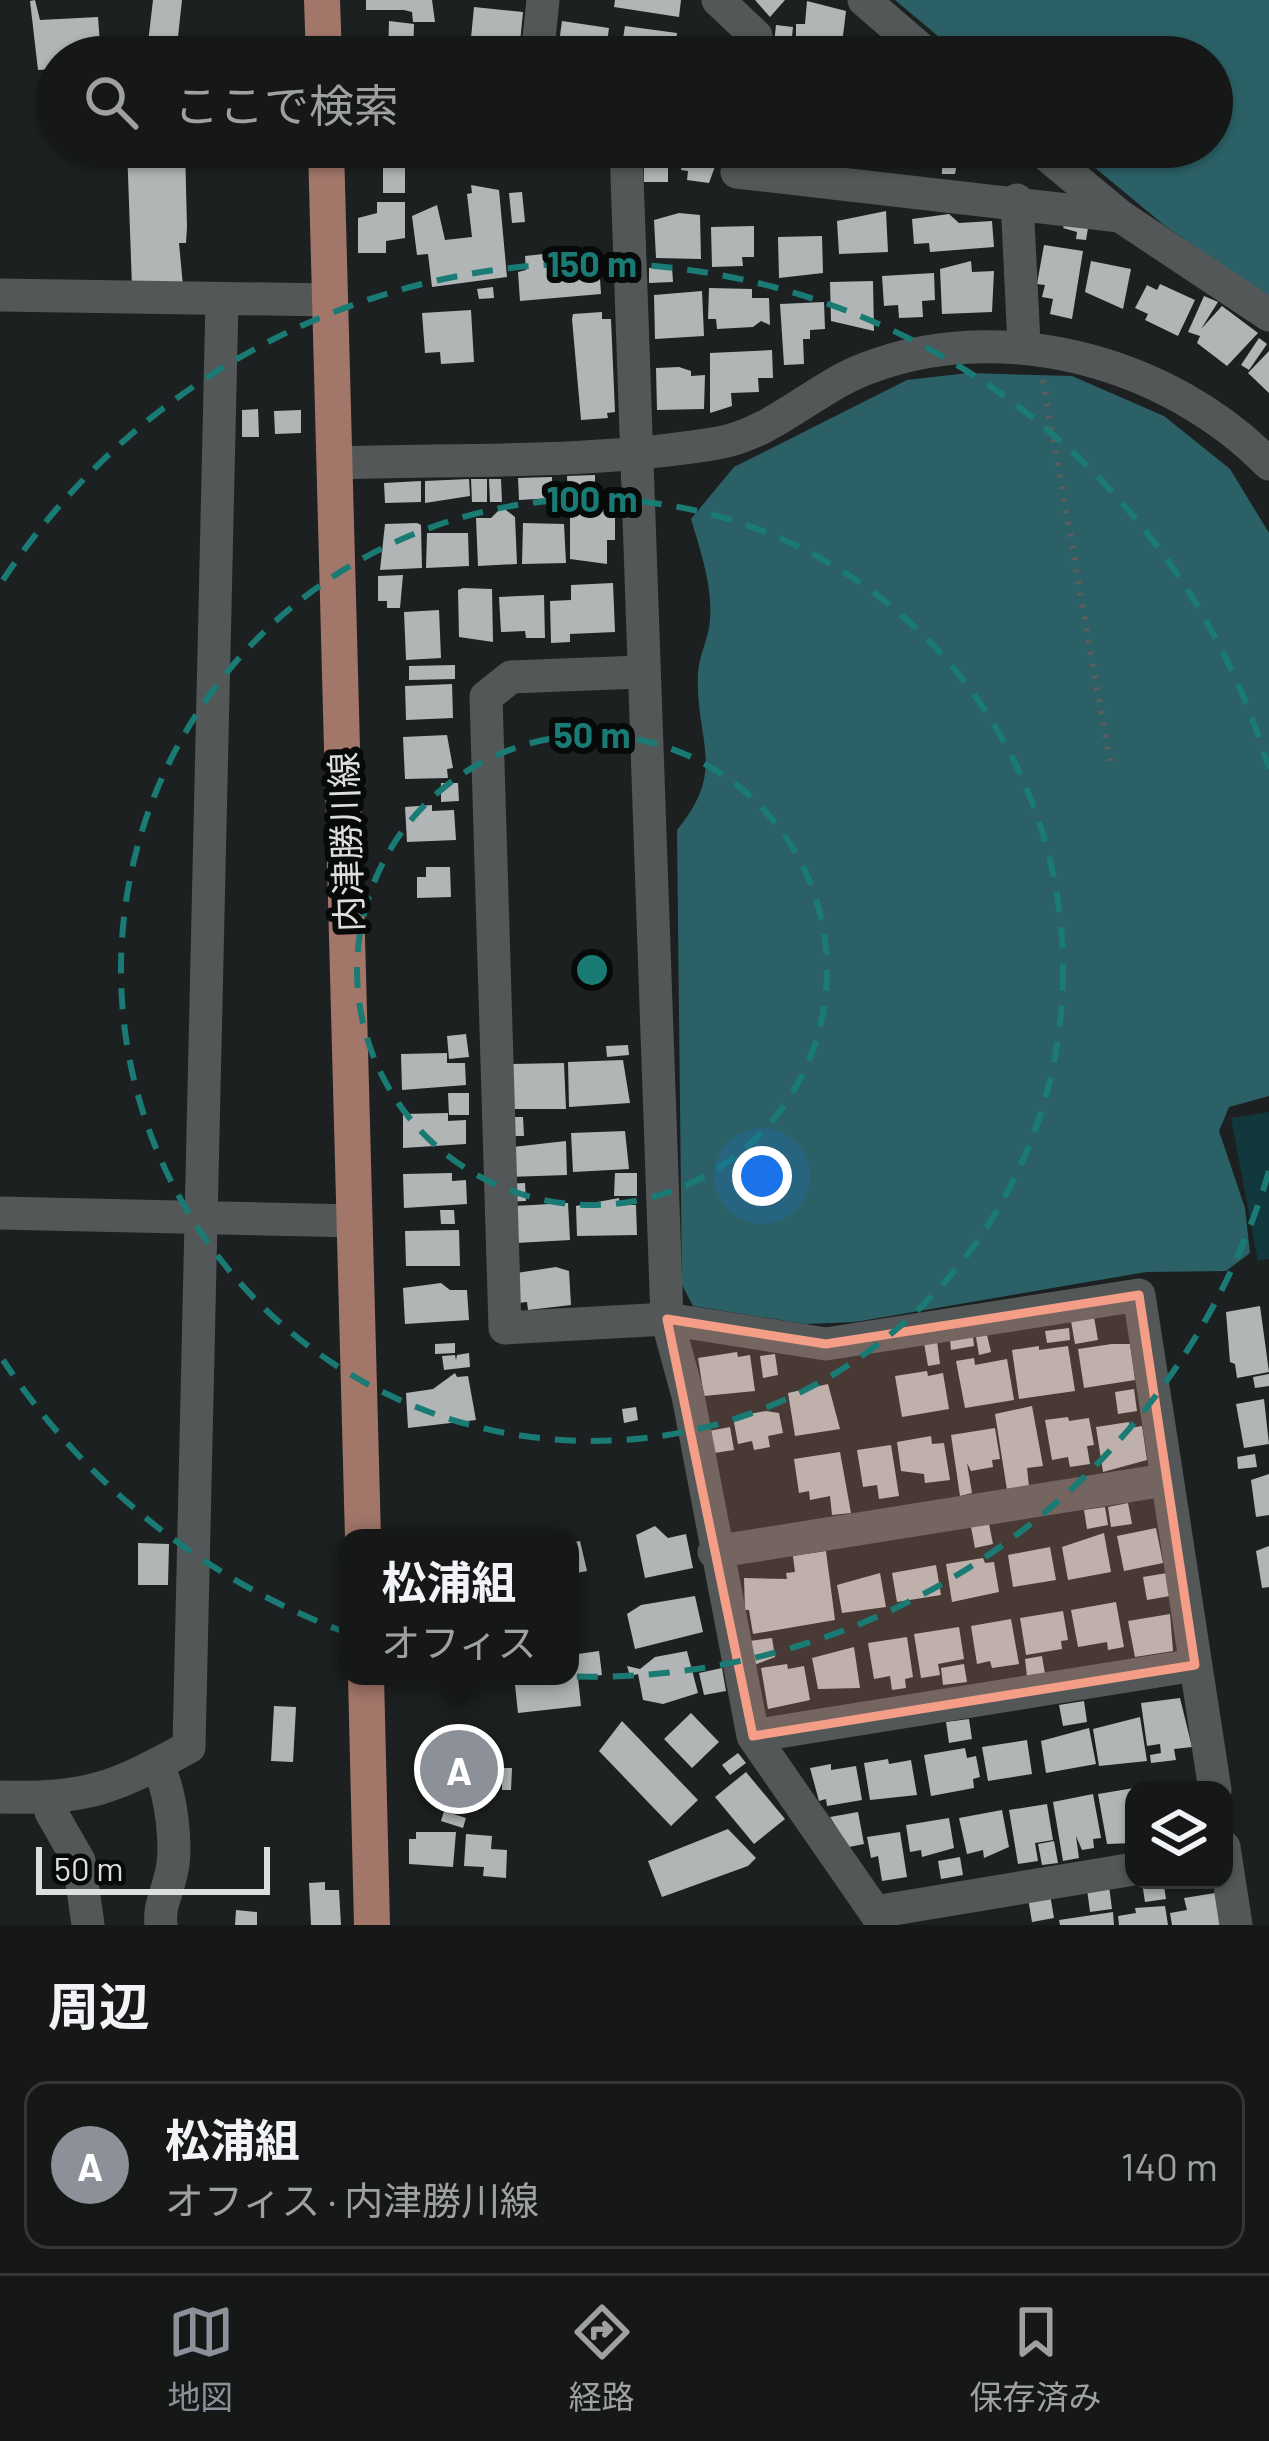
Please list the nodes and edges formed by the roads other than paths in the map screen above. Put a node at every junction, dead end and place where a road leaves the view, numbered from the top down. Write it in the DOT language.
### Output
graph roads {
  1 [pos="322,0"];
  2 [pos="544,0"];
  3 [pos="718,0"];
  4 [pos="865,0"];
  5 [pos="323,36"];
  6 [pos="540,36"];
  7 [pos="756,36"];
  8 [pos="906,36"];
  9 [pos="327,168"];
  10 [pos="627,168"];
  11 [pos="737,168"];
  12 [pos="1062,168"];
  13 [pos="1017,200"];
  14 [pos="1120,216"];
  15 [pos="0,295"];
  16 [pos="330,300"];
  17 [pos="222,302"];
  18 [pos="1269,315"];
  19 [pos="1031,346"];
  20 [pos="639,454"];
  21 [pos="334,463"];
  22 [pos="1269,464"];
  23 [pos="640,672"];
  24 [pos="0,1213"];
  25 [pos="200,1217"];
  26 [pos="356,1221"];
  27 [pos="667,1319"];
  28 [pos="1165,1480"];
  29 [pos="363,1529"];
  30 [pos="714,1552"];
  31 [pos="1195,1665"];
  32 [pos="366,1685"];
  33 [pos="753,1736"];
  34 [pos="158,1764"];
  35 [pos="1214,1781"];
  36 [pos="0,1797"];
  37 [pos="52,1798"];
  38 [pos="1125,1871"];
  39 [pos="1230,1889"];
  40 [pos="880,1919"];
  41 [pos="88,1925"];
  42 [pos="161,1925"];
  43 [pos="372,1925"];
  44 [pos="1236,1925"];
  1 -- 5 [label="main road"];
  2 -- 6 [label="street"];
  3 -- 7 [label="street"];
  4 -- 8 [label="street"];
  9 -- 16 [label="main road, 内津勝川線"];
  10 -- 20 [label="street"];
  11 -- 13 [label="street"];
  12 -- 14 [label="street"];
  13 -- 14 [label="street"];
  13 -- 19 [label="street"];
  14 -- 18 [label="street"];
  15 -- 17 [label="street"];
  16 -- 17 [label="street"];
  16 -- 21 [label="main road, 内津勝川線"];
  17 -- 25 [label="street"];
  19 -- 20 [label="street"];
  19 -- 22 [label="street"];
  20 -- 21 [label="street"];
  20 -- 23 [label="street"];
  21 -- 26 [label="main road, 内津勝川線"];
  23 -- 27 [label="street"];
  23 -- 27 [label="street"];
  24 -- 25 [label="street"];
  25 -- 26 [label="street"];
  25 -- 34 [label="street"];
  26 -- 29 [label="main road, 内津勝川線"];
  27 -- 28 [label="street"];
  27 -- 30 [label="street"];
  28 -- 30 [label="street"];
  28 -- 31 [label="street"];
  30 -- 33 [label="street"];
  31 -- 33 [label="street"];
  31 -- 35 [label="street"];
  32 -- 43 [label="main road"];
  33 -- 40 [label="street"];
  34 -- 37 [label="street"];
  34 -- 42 [label="street"];
  36 -- 37 [label="street"];
  37 -- 41 [label="street"];
  38 -- 40 [label="street"];
  39 -- 44 [label="street"];
}
